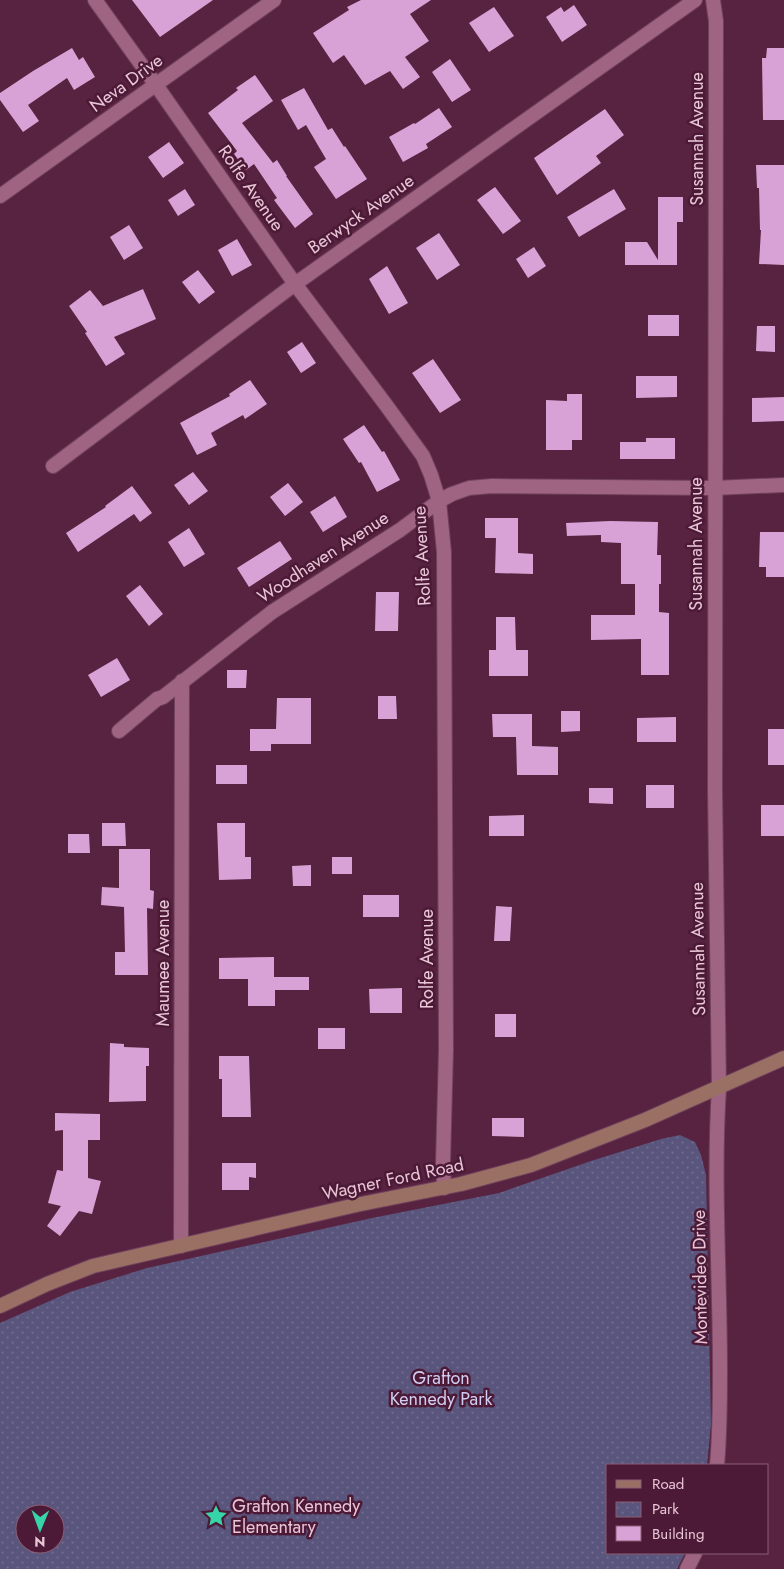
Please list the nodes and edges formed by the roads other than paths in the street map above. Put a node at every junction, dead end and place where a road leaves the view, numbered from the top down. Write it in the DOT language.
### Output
graph roads {
  1 [pos="95,0"];
  2 [pos="274,0"];
  3 [pos="695,0"];
  4 [pos="713,0"];
  5 [pos="156,85"];
  6 [pos="0,196"];
  7 [pos="295,284"];
  8 [pos="53,466"];
  9 [pos="784,485"];
  10 [pos="714,488"];
  11 [pos="438,501"];
  12 [pos="182,681"];
  13 [pos="119,731"];
  14 [pos="784,1058"];
  15 [pos="719,1088"];
  16 [pos="444,1188"];
  17 [pos="181,1246"];
  18 [pos="0,1306"];
  19 [pos="717,1464"];
  20 [pos="694,1554"];
  21 [pos="687,1569"];
  1 -- 5 [label="street, Rolfe Avenue"];
  2 -- 5 [label="street, Neva Drive"];
  3 -- 7 [label="street, Berwyck Avenue"];
  4 -- 10 [label="street, Susannah Avenue"];
  5 -- 6 [label="street, Neva Drive"];
  5 -- 7 [label="street, Rolfe Avenue"];
  7 -- 8 [label="street, Berwyck Avenue"];
  7 -- 11 [label="street, Rolfe Avenue"];
  9 -- 10 [label="street, Woodhaven Avenue"];
  10 -- 11 [label="street, Woodhaven Avenue"];
  10 -- 15 [label="street, Susannah Avenue"];
  11 -- 12 [label="street, Woodhaven Avenue"];
  11 -- 16 [label="street, Rolfe Avenue"];
  12 -- 13 [label="street, Woodhaven Avenue"];
  12 -- 17 [label="street, Maumee Avenue"];
  14 -- 15 [label="main road, Wagner Ford Road"];
  15 -- 16 [label="main road, Wagner Ford Road"];
  15 -- 19 [label="street, Montevideo Drive"];
  16 -- 17 [label="main road, Wagner Ford Road"];
  17 -- 18 [label="main road, Wagner Ford Road"];
  20 -- 21 [label="street"];
}
